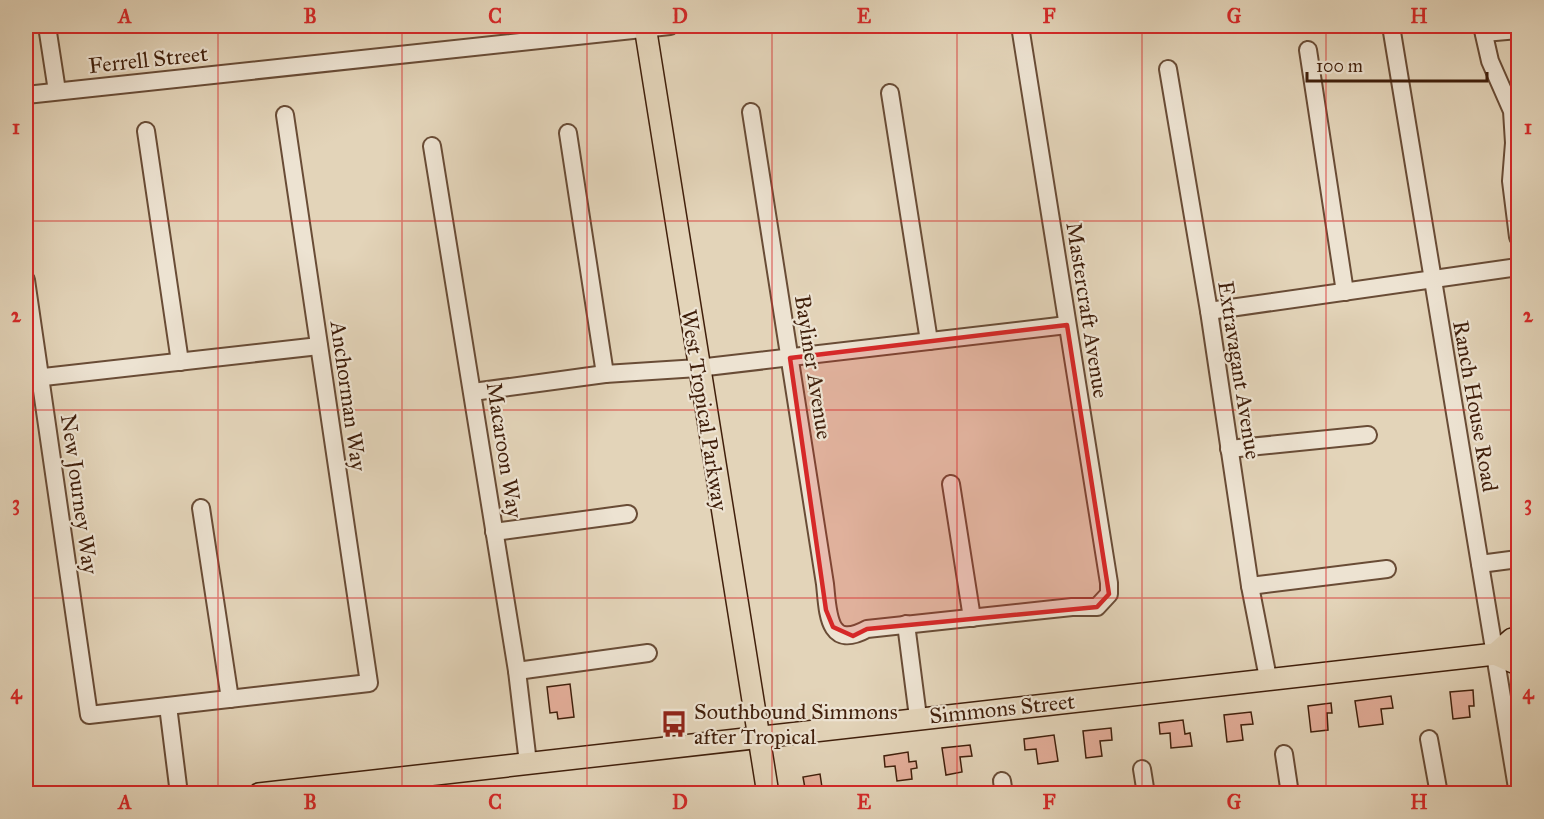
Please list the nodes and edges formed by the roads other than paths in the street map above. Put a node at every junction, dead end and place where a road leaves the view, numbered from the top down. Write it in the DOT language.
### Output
graph roads {
  1 [pos="48,26"];
  2 [pos="670,26"];
  3 [pos="1020,26"];
  4 [pos="1391,26"];
  5 [pos="645,27"];
  6 [pos="1483,29"];
  7 [pos="1518,30"];
  8 [pos="1308,50"];
  9 [pos="1168,69"];
  10 [pos="57,91"];
  11 [pos="890,93"];
  12 [pos="26,95"];
  13 [pos="752,112"];
  14 [pos="285,115"];
  15 [pos="146,130"];
  16 [pos="568,133"];
  17 [pos="432,146"];
  18 [pos="1515,168"];
  19 [pos="1518,237"];
  20 [pos="1518,267"];
  21 [pos="1432,279"];
  22 [pos="26,280"];
  23 [pos="1345,292"];
  24 [pos="1209,311"];
  25 [pos="1066,325"];
  26 [pos="929,341"];
  27 [pos="319,346"];
  28 [pos="790,358"];
  29 [pos="180,362"];
  30 [pos="698,368"];
  31 [pos="605,374"];
  32 [pos="33,378"];
  33 [pos="473,392"];
  34 [pos="1368,435"];
  35 [pos="1229,449"];
  36 [pos="951,484"];
  37 [pos="201,507"];
  38 [pos="628,514"];
  39 [pos="494,532"];
  40 [pos="1518,559"];
  41 [pos="1480,564"];
  42 [pos="1387,569"];
  43 [pos="1250,586"];
  44 [pos="972,618"];
  45 [pos="906,624"];
  46 [pos="1518,638"];
  47 [pos="648,653"];
  48 [pos="1495,654"];
  49 [pos="1518,664"];
  50 [pos="517,670"];
  51 [pos="1268,678"];
  52 [pos="230,699"];
  53 [pos="168,706"];
  54 [pos="918,717"];
  55 [pos="758,736"];
  56 [pos="1429,739"];
  57 [pos="1284,754"];
  58 [pos="528,763"];
  59 [pos="1142,769"];
  60 [pos="320,790"];
  61 [pos="179,794"];
  62 [pos="259,794"];
  63 [pos="768,794"];
  64 [pos="1146,794"];
  65 [pos="1290,794"];
  66 [pos="1439,794"];
  67 [pos="1518,794"];
  1 -- 10 [label="street"];
  2 -- 5 [label="street, Ferrell Street"];
  3 -- 25 [label="street, Mastercraft Avenue"];
  4 -- 21 [label="street, Ranch House Road"];
  5 -- 10 [label="street, Ferrell Street"];
  5 -- 30 [label="main road, West Tropical Parkway"];
  6 -- 7 [label="street"];
  6 -- 18 [label="street"];
  8 -- 23 [label="street"];
  9 -- 24 [label="street, Extravagant Avenue"];
  10 -- 12 [label="street, Ferrell Street"];
  11 -- 26 [label="street"];
  13 -- 28 [label="street, Bayliner Avenue"];
  14 -- 27 [label="street, Anchorman Way"];
  15 -- 29 [label="street"];
  16 -- 31 [label="street"];
  17 -- 33 [label="street, Macaroon Way"];
  18 -- 19 [label="street"];
  20 -- 21 [label="street"];
  21 -- 23 [label="street"];
  21 -- 41 [label="street, Ranch House Road"];
  22 -- 32 [label="street, New Journey Way"];
  23 -- 24 [label="street"];
  24 -- 35 [label="street, Extravagant Avenue"];
  25 -- 26 [label="street"];
  25 -- 44 [label="street, Mastercraft Avenue"];
  26 -- 28 [label="street"];
  27 -- 29 [label="street"];
  27 -- 52 [label="street, Anchorman Way"];
  28 -- 30 [label="street"];
  28 -- 45 [label="street, Bayliner Avenue"];
  29 -- 32 [label="street"];
  30 -- 31 [label="street"];
  30 -- 55 [label="main road, West Tropical Parkway"];
  31 -- 33 [label="street"];
  32 -- 53 [label="street, New Journey Way"];
  33 -- 39 [label="street, Macaroon Way"];
  34 -- 35 [label="street"];
  35 -- 43 [label="street, Extravagant Avenue"];
  36 -- 44 [label="street"];
  37 -- 52 [label="street"];
  38 -- 39 [label="street"];
  39 -- 50 [label="street, Macaroon Way"];
  40 -- 41 [label="street"];
  41 -- 48 [label="street, Ranch House Road"];
  42 -- 43 [label="street"];
  43 -- 51 [label="street, Extravagant Avenue"];
  44 -- 45 [label="street"];
  45 -- 54 [label="street"];
  46 -- 48 [label="main road, Simmons Street"];
  47 -- 50 [label="street"];
  48 -- 49 [label="main road, Simmons Street"];
  48 -- 51 [label="main road, Simmons Street"];
  48 -- 67 [label="street, Ranch House Road"];
  50 -- 58 [label="street, Macaroon Way"];
  51 -- 54 [label="main road, Simmons Street"];
  52 -- 53 [label="street"];
  53 -- 61 [label="street"];
  54 -- 55 [label="main road, Simmons Street"];
  55 -- 58 [label="main road, Simmons Street"];
  55 -- 63 [label="main road, West Tropical Parkway"];
  56 -- 66 [label="street"];
  57 -- 65 [label="street"];
  58 -- 60 [label="main road, Simmons Street"];
  59 -- 64 [label="street"];
  60 -- 62 [label="main road, Simmons Street"];
}
